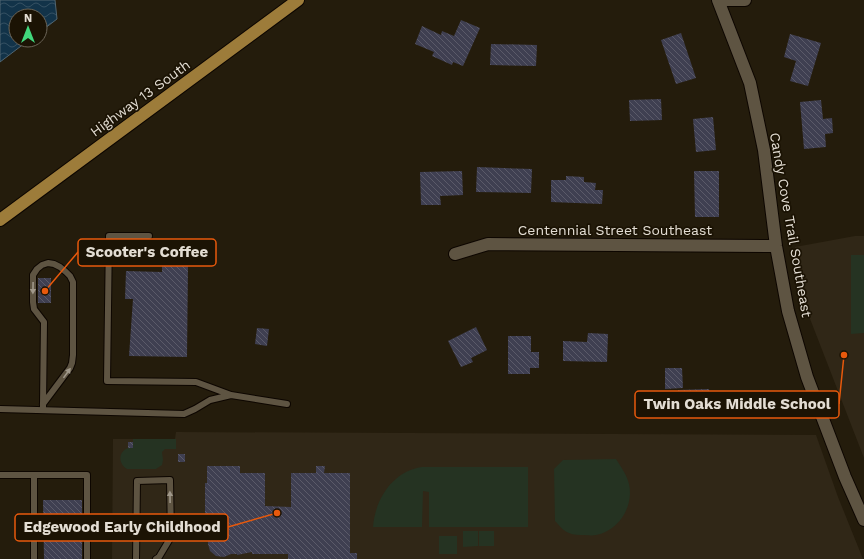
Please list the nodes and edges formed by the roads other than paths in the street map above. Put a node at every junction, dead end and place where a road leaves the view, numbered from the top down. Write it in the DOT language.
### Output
graph roads {
  1 [pos="298,0"];
  2 [pos="718,0"];
  3 [pos="745,0"];
  4 [pos="0,220"];
  5 [pos="149,236"];
  6 [pos="776,246"];
  7 [pos="455,254"];
  8 [pos="231,395"];
  9 [pos="287,404"];
  10 [pos="43,407"];
  11 [pos="0,409"];
  12 [pos="0,475"];
  13 [pos="34,475"];
  14 [pos="864,520"];
  15 [pos="34,559"];
  16 [pos="87,559"];
  17 [pos="136,559"];
  18 [pos="156,559"];
  1 -- 4 [label="main road, Highway 13 South"];
  2 -- 3 [label="street"];
  2 -- 6 [label="street, Candy Cove Trail Southeast"];
  5 -- 8 [label="lane"];
  6 -- 7 [label="street, Centennial Street Southeast"];
  6 -- 14 [label="street, Candy Cove Trail Southeast"];
  8 -- 9 [label="lane"];
  8 -- 10 [label="lane"];
  10 -- 10 [label="lane, one-way"];
  10 -- 11 [label="lane"];
  12 -- 13 [label="lane"];
  13 -- 15 [label="lane"];
  13 -- 16 [label="lane"];
  18 -- 17 [label="lane, one-way"];
}
